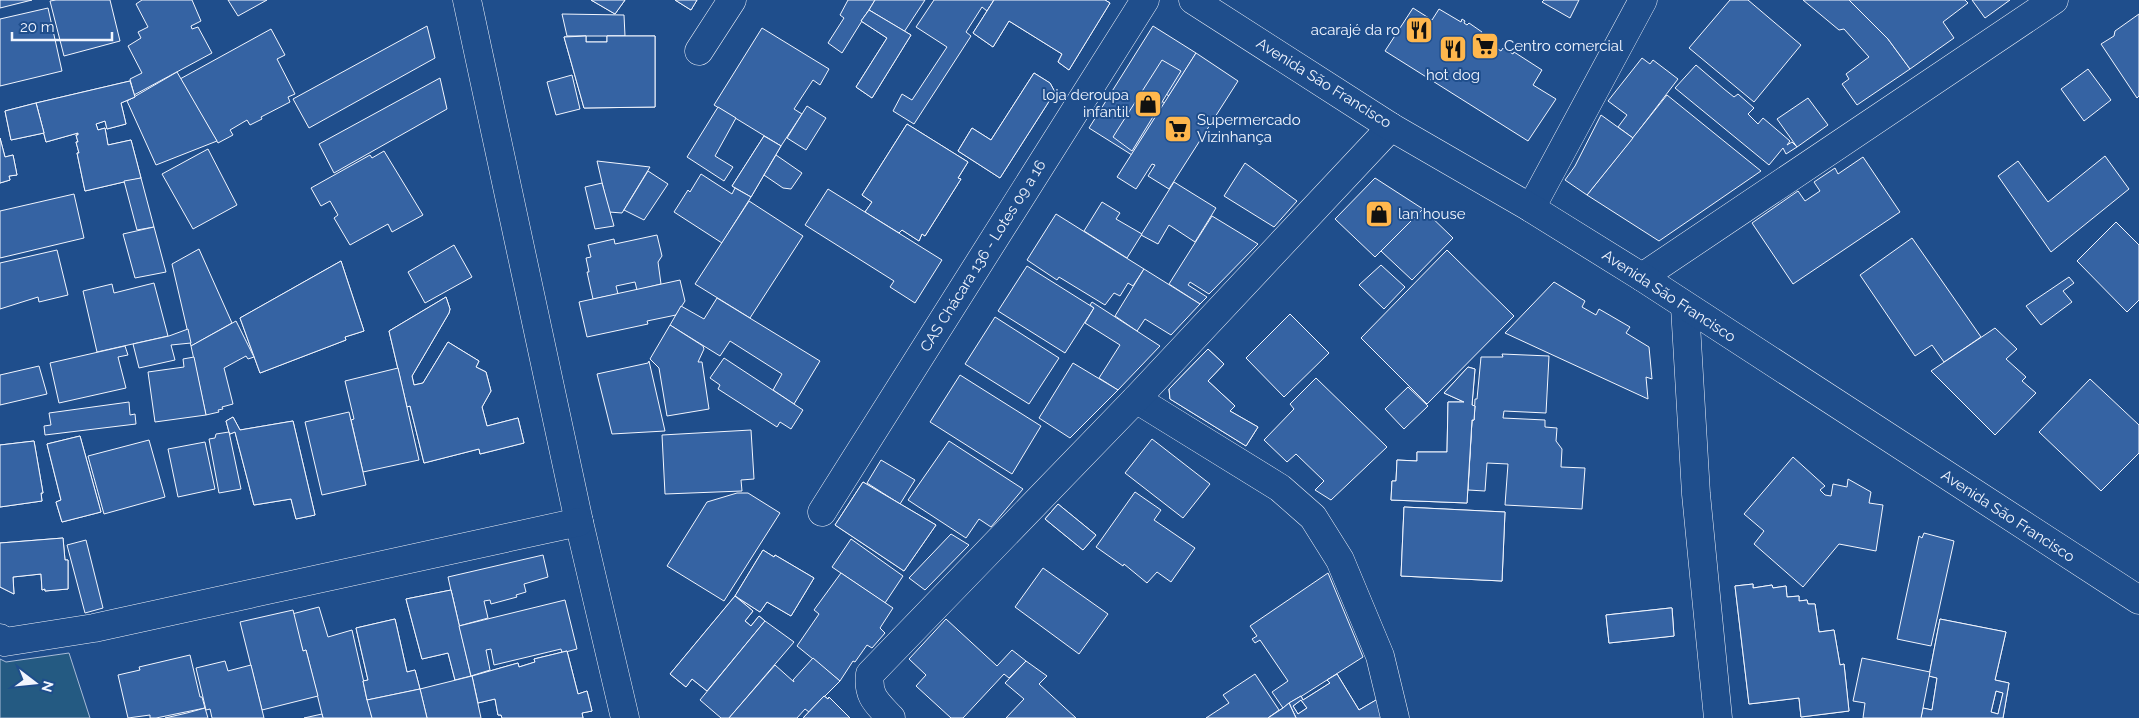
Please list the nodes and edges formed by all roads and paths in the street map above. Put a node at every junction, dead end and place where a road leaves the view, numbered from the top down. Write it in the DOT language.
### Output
graph roads {
  1 [pos="467,0"];
  2 [pos="732,0"];
  3 [pos="1145,0"];
  4 [pos="1193,0"];
  5 [pos="1644,0"];
  6 [pos="2054,0"];
  7 [pos="699,51"];
  8 [pos="1391,127"];
  9 [pos="1531,208"];
  10 [pos="1642,277"];
  11 [pos="1685,307"];
  12 [pos="1136,399"];
  13 [pos="822,512"];
  14 [pos="579,522"];
  15 [pos="2139,600"];
  16 [pos="0,638"];
  17 [pos="625,718"];
  18 [pos="891,718"];
  19 [pos="1395,718"];
  20 [pos="1718,718"];
  1 -- 14 [label="street"];
  2 -- 7 [label="street"];
  3 -- 13 [label="street, CAS Chácara 136 - Lotes 09 a 16"];
  4 -- 8 [label="street, Avenida São Francisco"];
  5 -- 9 [label="street"];
  6 -- 10 [label="street"];
  8 -- 9 [label="street, Avenida São Francisco"];
  8 -- 12 [label="street"];
  9 -- 10 [label="street, Avenida São Francisco"];
  10 -- 11 [label="street, Avenida São Francisco"];
  11 -- 15 [label="street, Avenida São Francisco"];
  11 -- 20 [label="street"];
  12 -- 18 [label="street"];
  12 -- 19 [label="street"];
  14 -- 16 [label="street"];
  14 -- 17 [label="street"];
}
